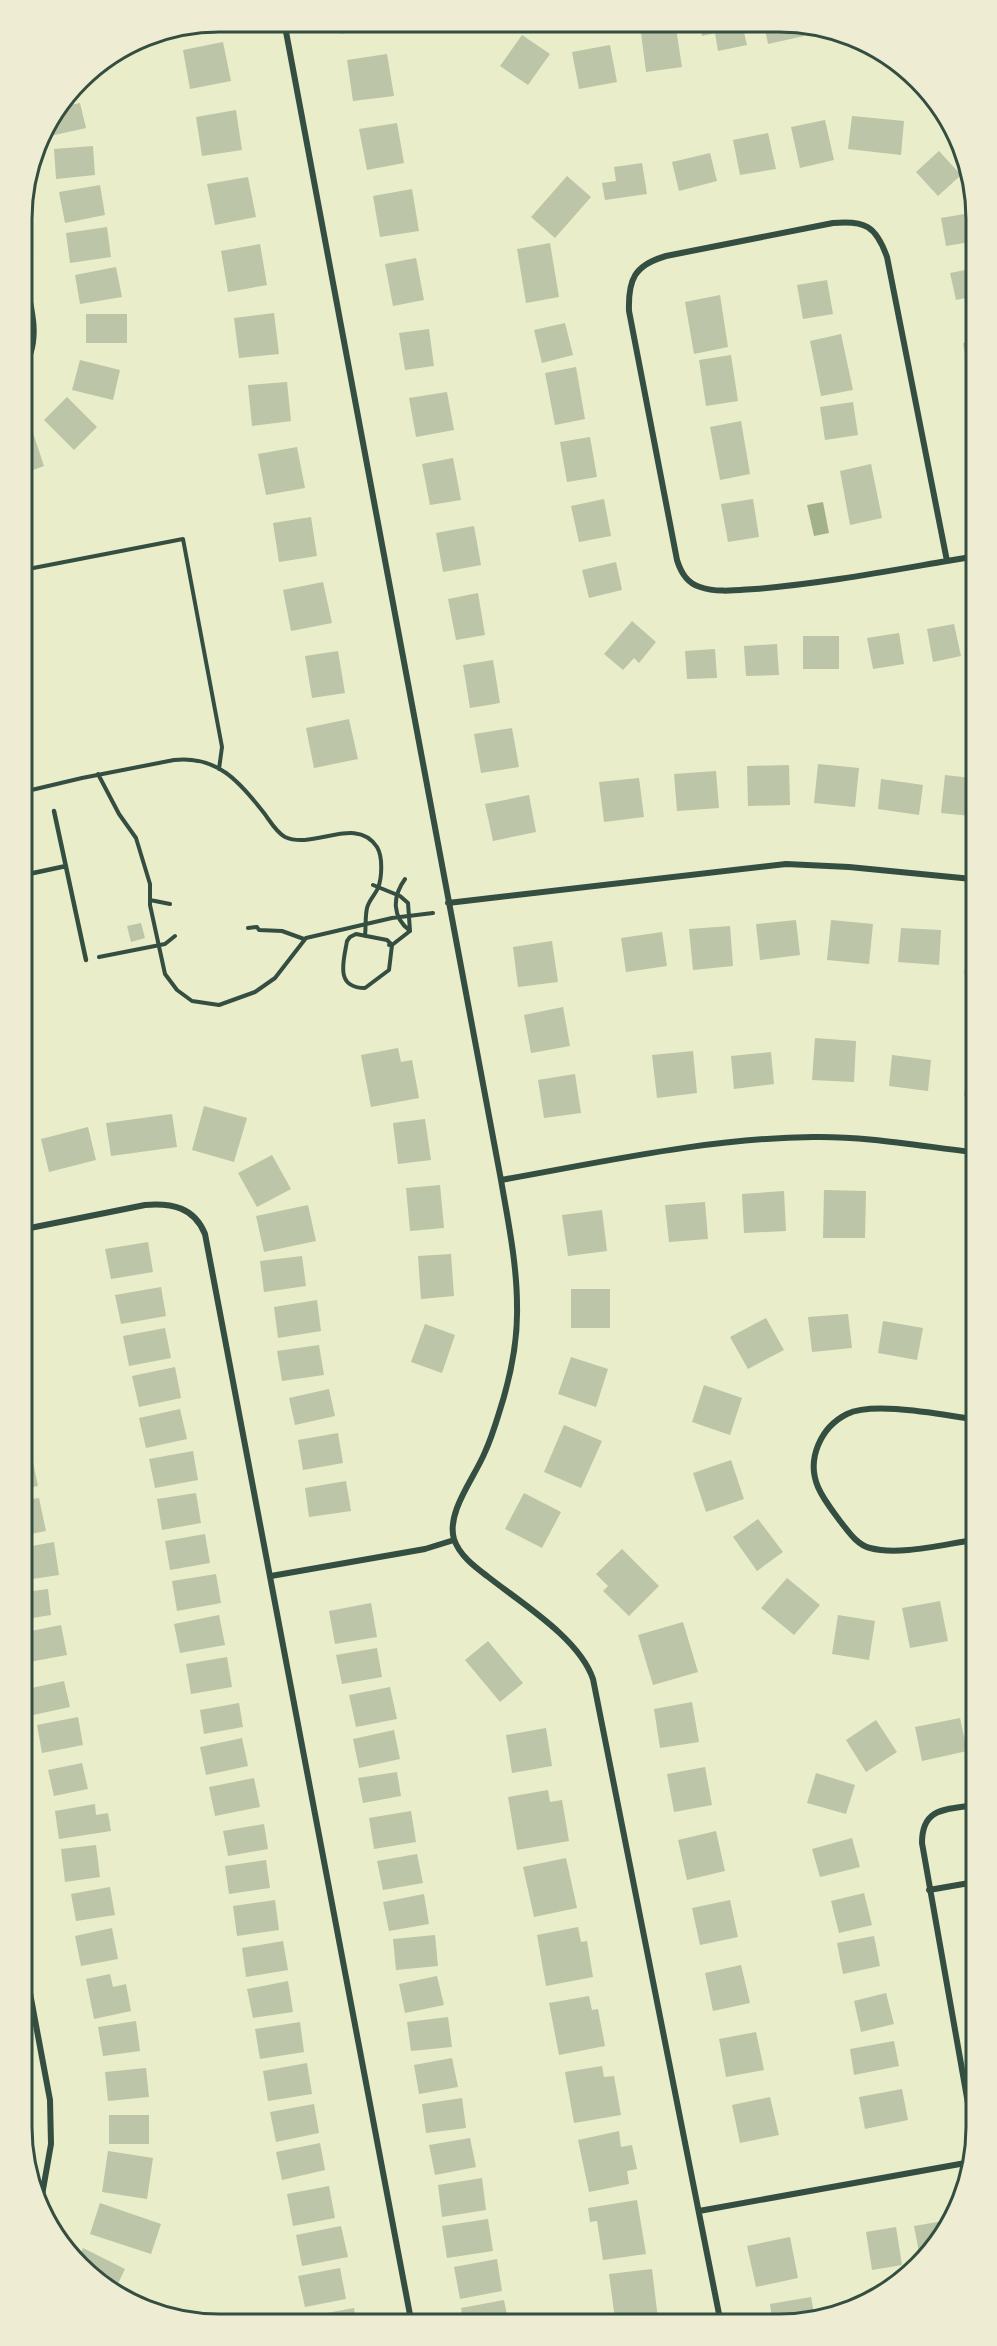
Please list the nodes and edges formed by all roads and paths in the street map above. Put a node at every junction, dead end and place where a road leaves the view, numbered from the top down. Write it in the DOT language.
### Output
graph roads {
  1 [pos="286,32"];
  2 [pos="32,323"];
  3 [pos="32,342"];
  4 [pos="966,558"];
  5 [pos="947,561"];
  6 [pos="32,568"];
  7 [pos="219,768"];
  8 [pos="98,774"];
  9 [pos="32,790"];
  10 [pos="54,811"];
  11 [pos="66,866"];
  12 [pos="32,873"];
  13 [pos="966,878"];
  14 [pos="405,879"];
  15 [pos="375,886"];
  16 [pos="396,895"];
  17 [pos="150,900"];
  18 [pos="448,903"];
  19 [pos="170,904"];
  20 [pos="433,913"];
  21 [pos="410,916"];
  22 [pos="397,918"];
  23 [pos="366,924"];
  24 [pos="248,928"];
  25 [pos="345,929"];
  26 [pos="410,931"];
  27 [pos="176,936"];
  28 [pos="364,936"];
  29 [pos="350,937"];
  30 [pos="304,939"];
  31 [pos="158,945"];
  32 [pos="391,945"];
  33 [pos="86,960"];
  34 [pos="966,1151"];
  35 [pos="501,1180"];
  36 [pos="32,1228"];
  37 [pos="965,1418"];
  38 [pos="454,1540"];
  39 [pos="965,1541"];
  40 [pos="271,1576"];
  41 [pos="965,1807"];
  42 [pos="965,1884"];
  43 [pos="929,1890"];
  44 [pos="32,2004"];
  45 [pos="965,2088"];
  46 [pos="962,2164"];
  47 [pos="43,2190"];
  48 [pos="699,2211"];
  49 [pos="410,2314"];
  50 [pos="719,2314"];
  1 -- 18 [label="street"];
  2 -- 3 [label="street"];
  4 -- 5 [label="street"];
  5 -- 5 [label="street"];
  6 -- 7 [label="path"];
  7 -- 8 [label="path"];
  7 -- 15 [label="path"];
  8 -- 9 [label="path"];
  8 -- 17 [label="path"];
  10 -- 11 [label="lane"];
  11 -- 12 [label="lane"];
  11 -- 33 [label="lane"];
  13 -- 18 [label="street"];
  14 -- 16 [label="path"];
  15 -- 16 [label="path"];
  15 -- 23 [label="path"];
  16 -- 21 [label="path"];
  16 -- 22 [label="path"];
  17 -- 19 [label="path"];
  17 -- 31 [label="path"];
  18 -- 35 [label="street"];
  20 -- 21 [label="path"];
  21 -- 22 [label="path"];
  21 -- 26 [label="path"];
  22 -- 23 [label="path"];
  22 -- 26 [label="path"];
  23 -- 25 [label="path"];
  23 -- 28 [label="path"];
  24 -- 30 [label="path"];
  25 -- 29 [label="path"];
  25 -- 30 [label="path"];
  26 -- 32 [label="path"];
  27 -- 31 [label="path"];
  28 -- 29 [label="path"];
  28 -- 32 [label="path"];
  29 -- 32 [label="path"];
  30 -- 31 [label="path"];
  31 -- 33 [label="path"];
  34 -- 35 [label="street"];
  35 -- 38 [label="street"];
  36 -- 40 [label="street"];
  37 -- 39 [label="street"];
  38 -- 40 [label="street"];
  38 -- 48 [label="street"];
  40 -- 49 [label="street"];
  41 -- 43 [label="street"];
  42 -- 43 [label="street"];
  43 -- 45 [label="street"];
  44 -- 47 [label="street"];
  46 -- 48 [label="street"];
  48 -- 50 [label="street"];
}
